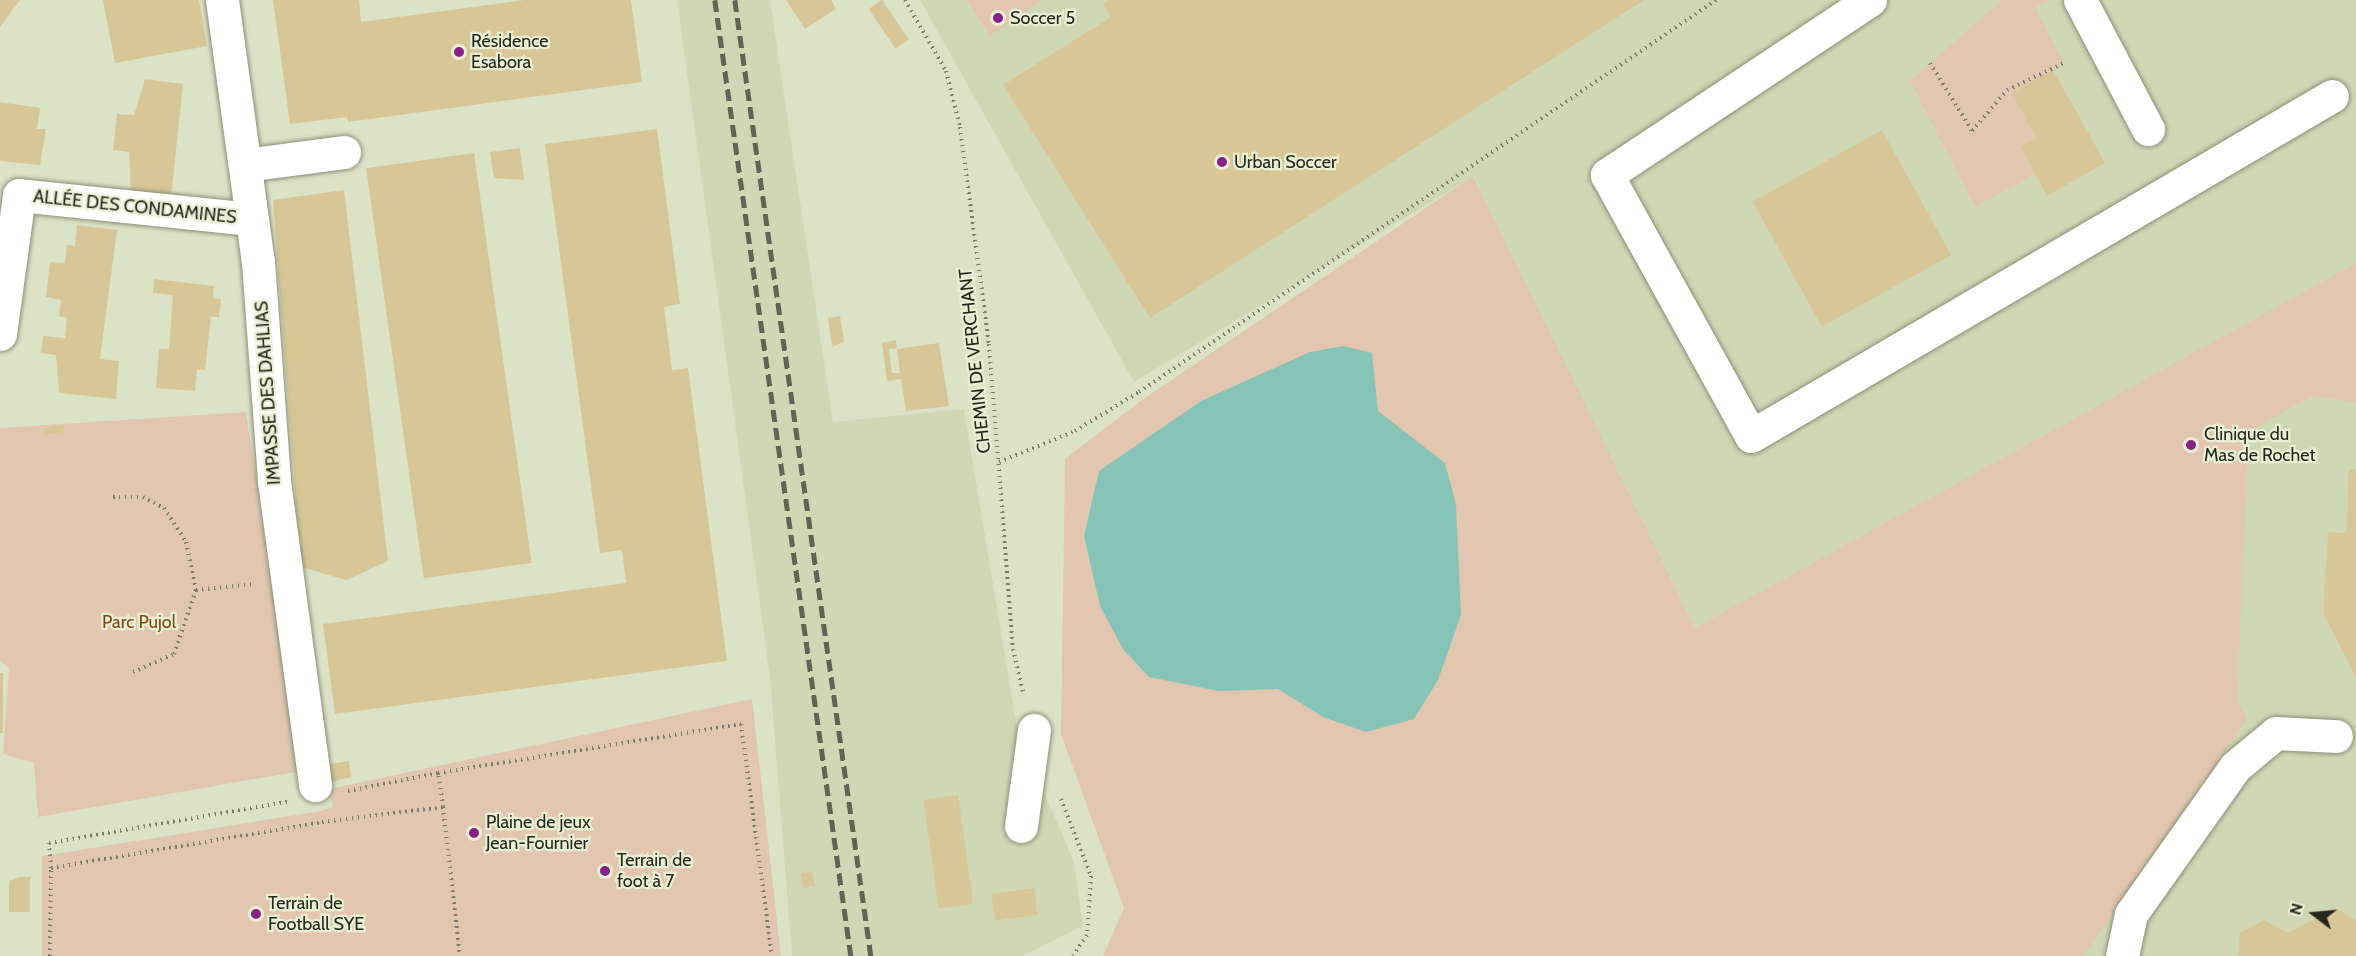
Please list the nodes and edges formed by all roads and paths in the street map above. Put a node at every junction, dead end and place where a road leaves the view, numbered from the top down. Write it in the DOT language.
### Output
graph roads {
  1 [pos="222,0"];
  2 [pos="905,0"];
  3 [pos="1716,0"];
  4 [pos="1870,0"];
  5 [pos="2080,0"];
  6 [pos="1930,63"];
  7 [pos="2064,63"];
  8 [pos="2332,96"];
  9 [pos="2148,129"];
  10 [pos="344,152"];
  11 [pos="245,165"];
  12 [pos="252,219"];
  13 [pos="7,231"];
  14 [pos="0,334"];
  15 [pos="999,462"];
  16 [pos="113,497"];
  17 [pos="288,582"];
  18 [pos="196,590"];
  19 [pos="132,672"];
  20 [pos="1034,730"];
  21 [pos="2336,736"];
  22 [pos="438,774"];
  23 [pos="1059,792"];
  24 [pos="318,798"];
  25 [pos="443,807"];
  26 [pos="322,822"];
  27 [pos="1021,826"];
  28 [pos="51,868"];
  29 [pos="50,956"];
  30 [pos="459,956"];
  31 [pos="772,956"];
  32 [pos="1073,956"];
  33 [pos="2122,956"];
  1 -- 11 [label="street, IMPASSE DES DAHLIAS"];
  2 -- 15 [label="path, CHEMIN DE VERCHANT"];
  3 -- 15 [label="path"];
  4 -- 8 [label="street"];
  5 -- 9 [label="street"];
  6 -- 7 [label="path"];
  10 -- 11 [label="street"];
  11 -- 12 [label="street, IMPASSE DES DAHLIAS"];
  12 -- 13 [label="street, ALLÉE DES CONDAMINES"];
  12 -- 17 [label="street, IMPASSE DES DAHLIAS"];
  13 -- 14 [label="street, ALLÉE DES CONDAMINES"];
  15 -- 20 [label="path, CHEMIN DE VERCHANT"];
  16 -- 18 [label="path"];
  17 -- 18 [label="path"];
  17 -- 24 [label="street, IMPASSE DES DAHLIAS"];
  18 -- 19 [label="path"];
  20 -- 27 [label="street"];
  21 -- 33 [label="street"];
  22 -- 24 [label="path"];
  22 -- 25 [label="path"];
  22 -- 31 [label="path"];
  23 -- 32 [label="path"];
  24 -- 26 [label="path"];
  24 -- 28 [label="path"];
  25 -- 26 [label="path"];
  25 -- 30 [label="path"];
  26 -- 28 [label="path"];
  28 -- 29 [label="path"];
}
